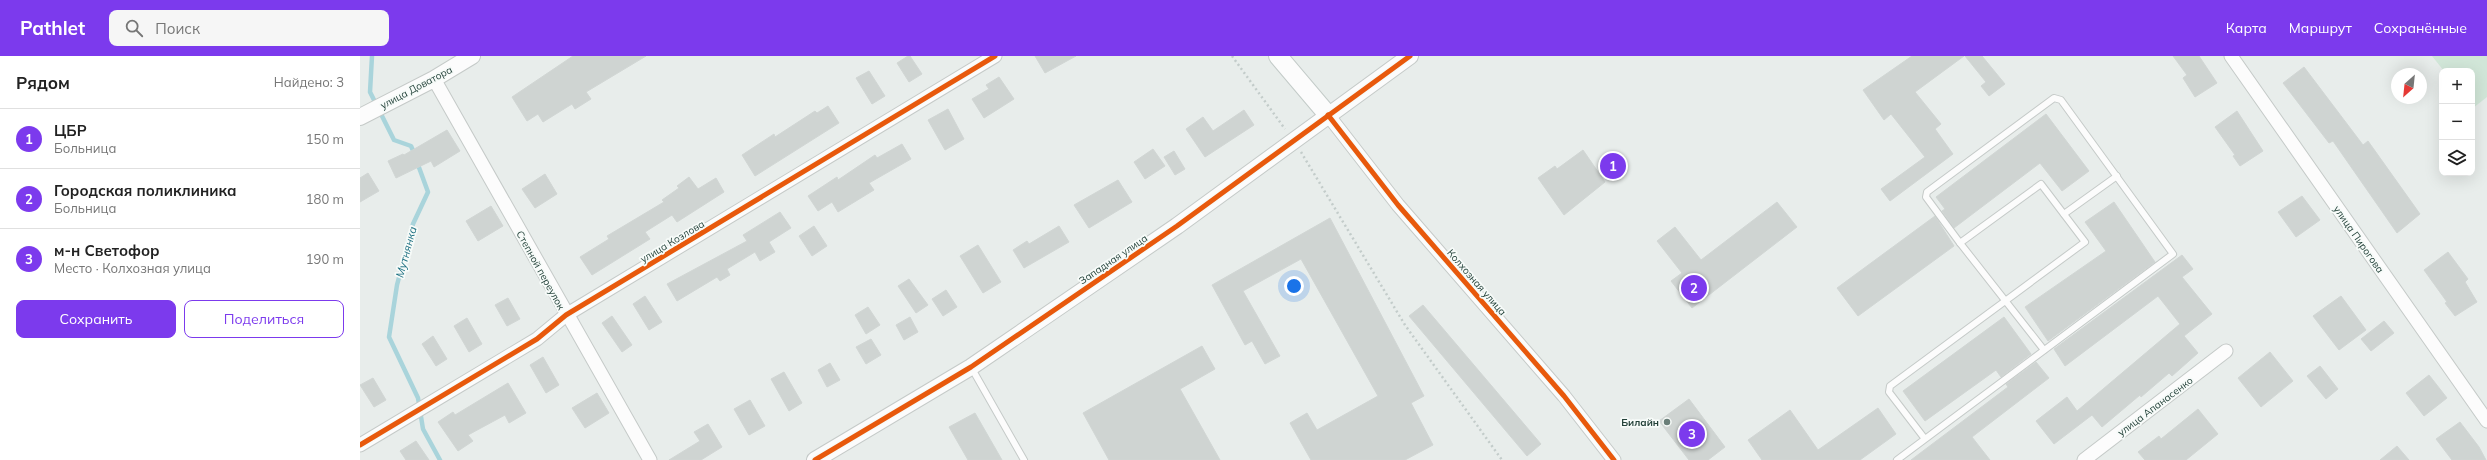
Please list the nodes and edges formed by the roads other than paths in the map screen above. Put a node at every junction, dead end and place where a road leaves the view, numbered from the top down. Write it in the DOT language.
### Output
graph roads {
  1 [pos="472,56"];
  2 [pos="995,56"];
  3 [pos="1278,56"];
  4 [pos="1410,56"];
  5 [pos="2231,56"];
  6 [pos="434,79"];
  7 [pos="1328,115"];
  8 [pos="360,117"];
  9 [pos="2117,176"];
  10 [pos="2064,214"];
  11 [pos="1960,243"];
  12 [pos="2006,301"];
  13 [pos="566,315"];
  14 [pos="2044,350"];
  15 [pos="2226,351"];
  16 [pos="971,367"];
  17 [pos="2487,421"];
  18 [pos="1925,439"];
  19 [pos="360,444"];
  20 [pos="650,460"];
  21 [pos="815,460"];
  22 [pos="1024,460"];
  23 [pos="1614,460"];
  24 [pos="1897,460"];
  25 [pos="2084,460"];
  1 -- 6 [label="street, улица Доватора"];
  2 -- 13 [label="street, улица Козлова"];
  3 -- 7 [label="main road, Колхозная улица"];
  4 -- 7 [label="street, Западная улица"];
  5 -- 17 [label="street, улица Пирогова"];
  6 -- 8 [label="street, улица Доватора"];
  6 -- 13 [label="street, Степной переулок"];
  7 -- 16 [label="street, Западная улица"];
  7 -- 23 [label="street, Колхозная улица"];
  9 -- 10 [label="lane"];
  9 -- 11 [label="lane"];
  9 -- 14 [label="lane"];
  10 -- 11 [label="lane"];
  10 -- 12 [label="lane"];
  11 -- 12 [label="lane"];
  12 -- 14 [label="lane"];
  12 -- 18 [label="lane"];
  13 -- 19 [label="street, улица Козлова"];
  13 -- 20 [label="street, Степной переулок"];
  14 -- 18 [label="lane"];
  15 -- 25 [label="street, улица Апанасенко"];
  16 -- 21 [label="street, Западная улица"];
  16 -- 22 [label="lane"];
  18 -- 24 [label="lane"];
}
